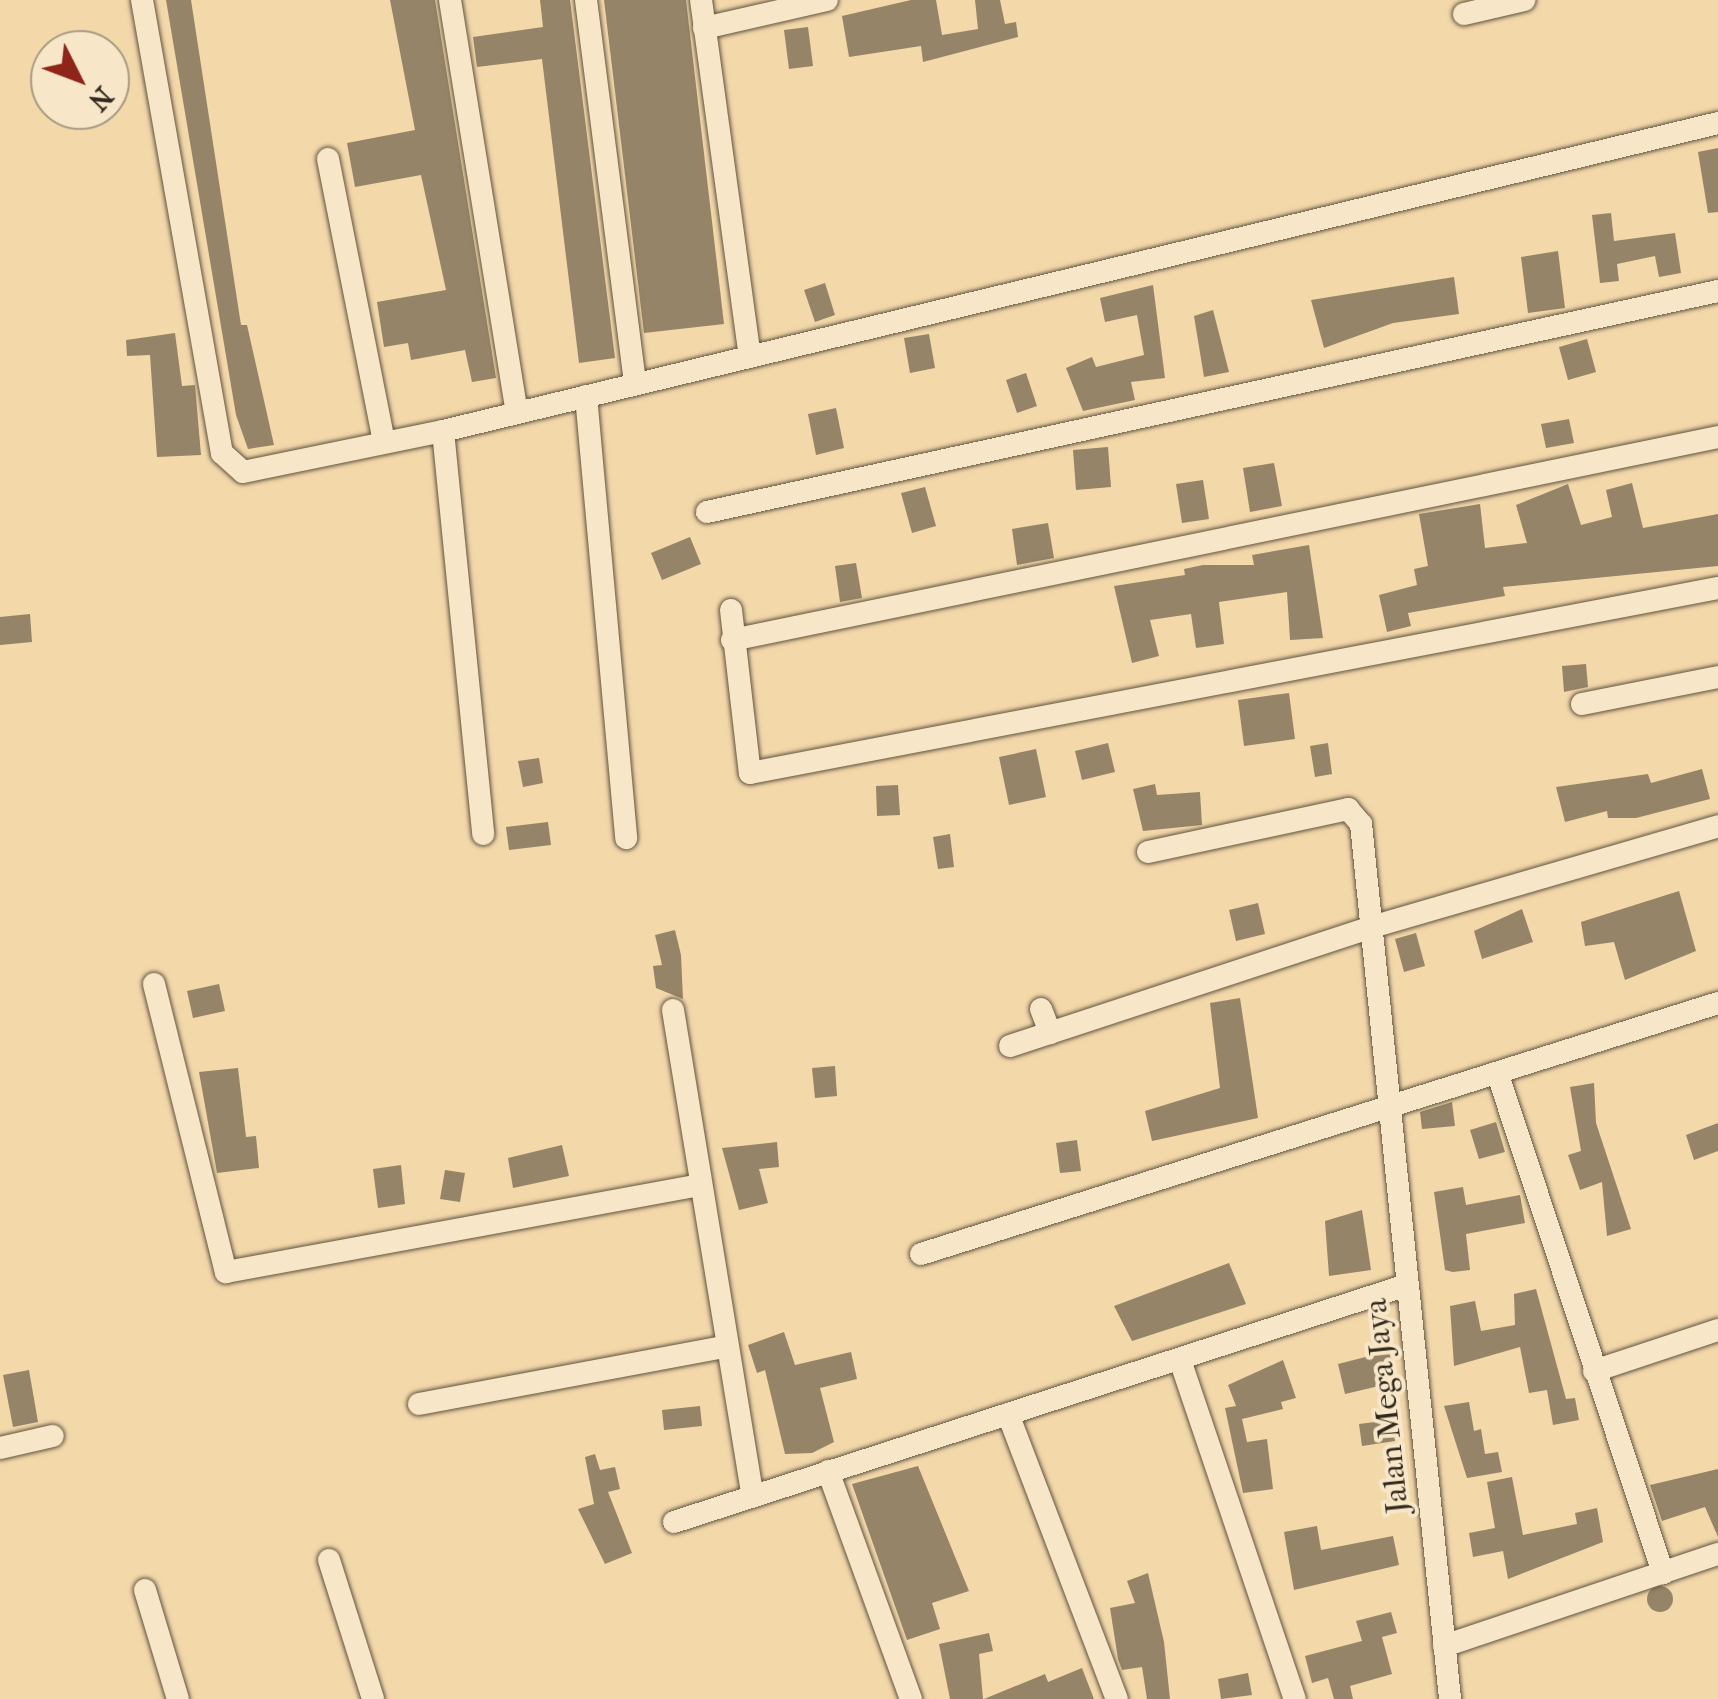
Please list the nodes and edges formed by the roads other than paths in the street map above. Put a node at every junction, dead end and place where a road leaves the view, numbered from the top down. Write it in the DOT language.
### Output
graph roads {
  1 [pos="142,0"];
  2 [pos="450,0"];
  3 [pos="586,0"];
  4 [pos="701,0"];
  5 [pos="827,0"];
  6 [pos="1524,0"];
  7 [pos="1464,14"];
  8 [pos="704,28"];
  9 [pos="1718,123"];
  10 [pos="328,159"];
  11 [pos="1718,291"];
  12 [pos="750,357"];
  13 [pos="635,384"];
  14 [pos="586,396"];
  15 [pos="516,412"];
  16 [pos="442,431"];
  17 [pos="1718,436"];
  18 [pos="384,442"];
  19 [pos="706,512"];
  20 [pos="1718,588"];
  21 [pos="731,610"];
  22 [pos="732,640"];
  23 [pos="1718,677"];
  24 [pos="1582,704"];
  25 [pos="1718,826"];
  26 [pos="483,834"];
  27 [pos="626,838"];
  28 [pos="1148,852"];
  29 [pos="1368,928"];
  30 [pos="154,984"];
  31 [pos="1718,1003"];
  32 [pos="1041,1009"];
  33 [pos="673,1010"];
  34 [pos="1050,1033"];
  35 [pos="1010,1046"];
  36 [pos="1498,1075"];
  37 [pos="1392,1107"];
  38 [pos="700,1186"];
  39 [pos="921,1254"];
  40 [pos="1407,1285"];
  41 [pos="1718,1330"];
  42 [pos="723,1348"];
  43 [pos="1180,1360"];
  44 [pos="1594,1371"];
  45 [pos="420,1404"];
  46 [pos="1008,1414"];
  47 [pos="52,1436"];
  48 [pos="0,1448"];
  49 [pos="828,1471"];
  50 [pos="752,1490"];
  51 [pos="674,1522"];
  52 [pos="1718,1554"];
  53 [pos="329,1560"];
  54 [pos="1663,1573"];
  55 [pos="146,1590"];
  56 [pos="1444,1646"];
  57 [pos="178,1699"];
  58 [pos="373,1699"];
  59 [pos="910,1699"];
  60 [pos="1116,1699"];
  61 [pos="1295,1699"];
  62 [pos="1450,1699"];
  1 -- 18 [label="street"];
  2 -- 15 [label="street"];
  3 -- 13 [label="street"];
  4 -- 8 [label="street"];
  5 -- 8 [label="street"];
  6 -- 7 [label="street"];
  8 -- 12 [label="street"];
  9 -- 12 [label="street"];
  10 -- 18 [label="street"];
  11 -- 19 [label="street"];
  12 -- 13 [label="street"];
  13 -- 14 [label="street"];
  14 -- 15 [label="street"];
  14 -- 27 [label="street"];
  15 -- 16 [label="street"];
  16 -- 18 [label="street"];
  16 -- 26 [label="street"];
  17 -- 22 [label="street"];
  20 -- 22 [label="street"];
  21 -- 22 [label="street"];
  23 -- 24 [label="street"];
  25 -- 29 [label="street"];
  28 -- 29 [label="street, Jalan Mega Jaya"];
  29 -- 34 [label="street"];
  29 -- 37 [label="street, Jalan Mega Jaya"];
  30 -- 38 [label="street"];
  31 -- 36 [label="street"];
  32 -- 34 [label="street"];
  33 -- 38 [label="street"];
  34 -- 35 [label="street"];
  36 -- 37 [label="street"];
  36 -- 44 [label="street"];
  37 -- 39 [label="street"];
  37 -- 40 [label="street, Jalan Mega Jaya"];
  38 -- 42 [label="street"];
  40 -- 43 [label="street"];
  40 -- 56 [label="street, Jalan Mega Jaya"];
  41 -- 44 [label="street"];
  42 -- 45 [label="street"];
  42 -- 50 [label="street"];
  43 -- 46 [label="street"];
  43 -- 61 [label="street"];
  44 -- 54 [label="street"];
  46 -- 49 [label="street"];
  46 -- 60 [label="street"];
  47 -- 48 [label="street"];
  49 -- 50 [label="street"];
  49 -- 59 [label="street"];
  50 -- 51 [label="street"];
  52 -- 54 [label="street"];
  53 -- 58 [label="street"];
  54 -- 56 [label="street"];
  55 -- 57 [label="street"];
  56 -- 62 [label="street, Jalan Mega Jaya"];
}
